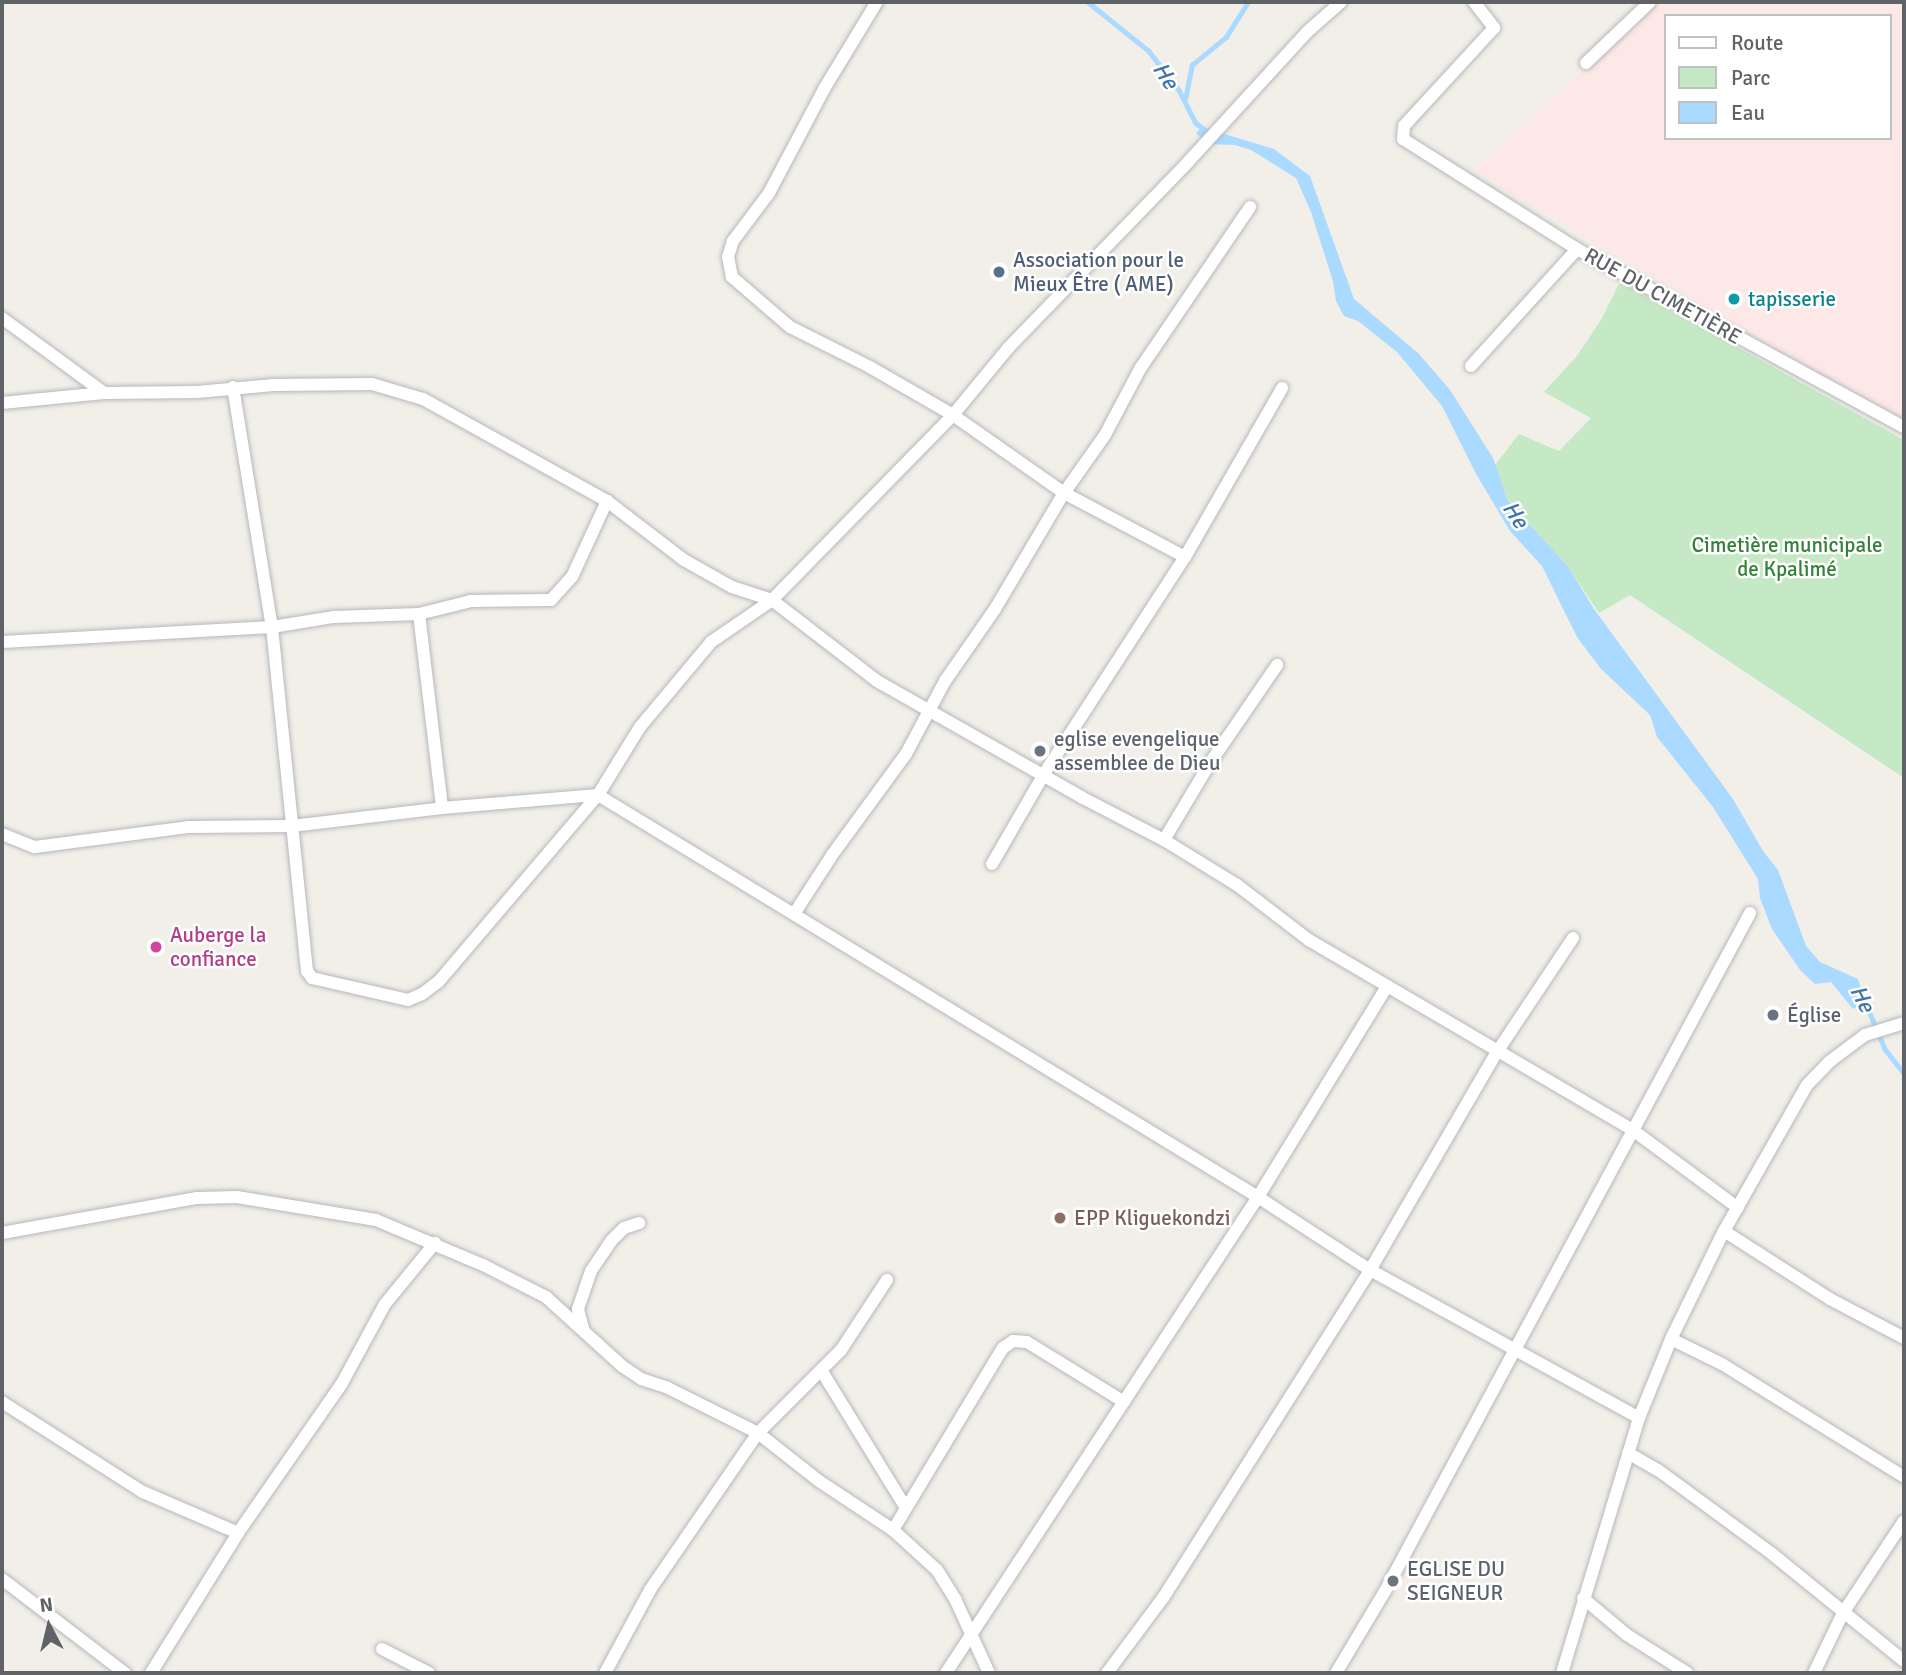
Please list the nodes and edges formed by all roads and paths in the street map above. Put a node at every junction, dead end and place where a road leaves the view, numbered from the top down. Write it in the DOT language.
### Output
graph roads {
  1 [pos="877,2"];
  2 [pos="1341,2"];
  3 [pos="1474,2"];
  4 [pos="1650,2"];
  5 [pos="1586,63"];
  6 [pos="1250,207"];
  7 [pos="1577,248"];
  8 [pos="2,318"];
  9 [pos="1471,366"];
  10 [pos="233,387"];
  11 [pos="1282,388"];
  12 [pos="104,393"];
  13 [pos="2,403"];
  14 [pos="953,415"];
  15 [pos="1904,427"];
  16 [pos="1064,493"];
  17 [pos="607,501"];
  18 [pos="1185,557"];
  19 [pos="772,600"];
  20 [pos="419,614"];
  21 [pos="272,627"];
  22 [pos="2,642"];
  23 [pos="1277,666"];
  24 [pos="930,710"];
  25 [pos="1044,774"];
  26 [pos="598,795"];
  27 [pos="442,808"];
  28 [pos="292,826"];
  29 [pos="2,834"];
  30 [pos="1164,840"];
  31 [pos="992,863"];
  32 [pos="1750,913"];
  33 [pos="794,914"];
  34 [pos="1573,938"];
  35 [pos="1386,988"];
  36 [pos="1904,1023"];
  37 [pos="1497,1052"];
  38 [pos="1634,1131"];
  39 [pos="1258,1198"];
  40 [pos="1738,1208"];
  41 [pos="639,1223"];
  42 [pos="1724,1231"];
  43 [pos="2,1233"];
  44 [pos="435,1244"];
  45 [pos="1370,1270"];
  46 [pos="887,1280"];
  47 [pos="583,1328"];
  48 [pos="1904,1338"];
  49 [pos="1671,1339"];
  50 [pos="1513,1350"];
  51 [pos="821,1370"];
  52 [pos="2,1402"];
  53 [pos="1124,1402"];
  54 [pos="1639,1418"];
  55 [pos="758,1433"];
  56 [pos="1628,1453"];
  57 [pos="1904,1477"];
  58 [pos="906,1508"];
  59 [pos="1904,1521"];
  60 [pos="894,1530"];
  61 [pos="238,1533"];
  62 [pos="2,1579"];
  63 [pos="1583,1598"];
  64 [pos="1843,1614"];
  65 [pos="971,1637"];
  66 [pos="382,1649"];
  67 [pos="1904,1661"];
  68 [pos="125,1673"];
  69 [pos="150,1673"];
  70 [pos="429,1673"];
  71 [pos="605,1673"];
  72 [pos="946,1673"];
  73 [pos="989,1673"];
  74 [pos="1107,1673"];
  75 [pos="1336,1673"];
  76 [pos="1562,1673"];
  77 [pos="1687,1673"];
  78 [pos="1814,1673"];
  1 -- 14 [label="street"];
  2 -- 14 [label="street"];
  3 -- 7 [label="street, RUE DU CIMETIÈRE"];
  4 -- 5 [label="street"];
  6 -- 16 [label="street"];
  7 -- 9 [label="street"];
  7 -- 15 [label="street, RUE DU CIMETIÈRE"];
  8 -- 12 [label="street"];
  10 -- 12 [label="street"];
  10 -- 17 [label="street"];
  10 -- 21 [label="street"];
  11 -- 18 [label="street"];
  12 -- 13 [label="street"];
  14 -- 16 [label="street"];
  14 -- 19 [label="street"];
  16 -- 18 [label="street"];
  16 -- 24 [label="street"];
  17 -- 19 [label="street"];
  17 -- 20 [label="street"];
  18 -- 25 [label="street"];
  19 -- 24 [label="street"];
  19 -- 26 [label="street"];
  20 -- 21 [label="street"];
  20 -- 27 [label="street"];
  21 -- 22 [label="street"];
  21 -- 28 [label="street"];
  23 -- 30 [label="street"];
  24 -- 25 [label="street"];
  24 -- 33 [label="street"];
  25 -- 30 [label="street"];
  25 -- 31 [label="street"];
  26 -- 27 [label="street"];
  26 -- 28 [label="street"];
  26 -- 33 [label="street"];
  27 -- 28 [label="street"];
  28 -- 29 [label="street"];
  30 -- 35 [label="street"];
  32 -- 38 [label="street"];
  33 -- 39 [label="street"];
  34 -- 37 [label="street"];
  35 -- 37 [label="street"];
  35 -- 39 [label="street"];
  36 -- 40 [label="street"];
  37 -- 38 [label="street"];
  37 -- 45 [label="street"];
  38 -- 40 [label="street"];
  38 -- 50 [label="street"];
  39 -- 45 [label="street"];
  39 -- 53 [label="street"];
  40 -- 42 [label="street"];
  41 -- 47 [label="street"];
  42 -- 48 [label="street"];
  42 -- 49 [label="street"];
  43 -- 44 [label="street"];
  44 -- 47 [label="street"];
  44 -- 61 [label="street"];
  45 -- 50 [label="street"];
  45 -- 74 [label="street"];
  46 -- 51 [label="street"];
  47 -- 55 [label="street"];
  49 -- 54 [label="street"];
  49 -- 57 [label="street"];
  50 -- 54 [label="street"];
  50 -- 75 [label="street"];
  51 -- 55 [label="street"];
  51 -- 58 [label="street"];
  52 -- 61 [label="street"];
  53 -- 58 [label="street"];
  53 -- 65 [label="street"];
  54 -- 56 [label="street"];
  55 -- 60 [label="street"];
  55 -- 71 [label="street"];
  56 -- 63 [label="street"];
  56 -- 64 [label="street"];
  58 -- 60 [label="street"];
  59 -- 64 [label="street"];
  60 -- 65 [label="street"];
  61 -- 69 [label="street"];
  62 -- 68 [label="street"];
  63 -- 76 [label="street"];
  63 -- 77 [label="street"];
  64 -- 67 [label="street"];
  64 -- 78 [label="street"];
  65 -- 72 [label="street"];
  65 -- 73 [label="street"];
  66 -- 70 [label="street"];
}
